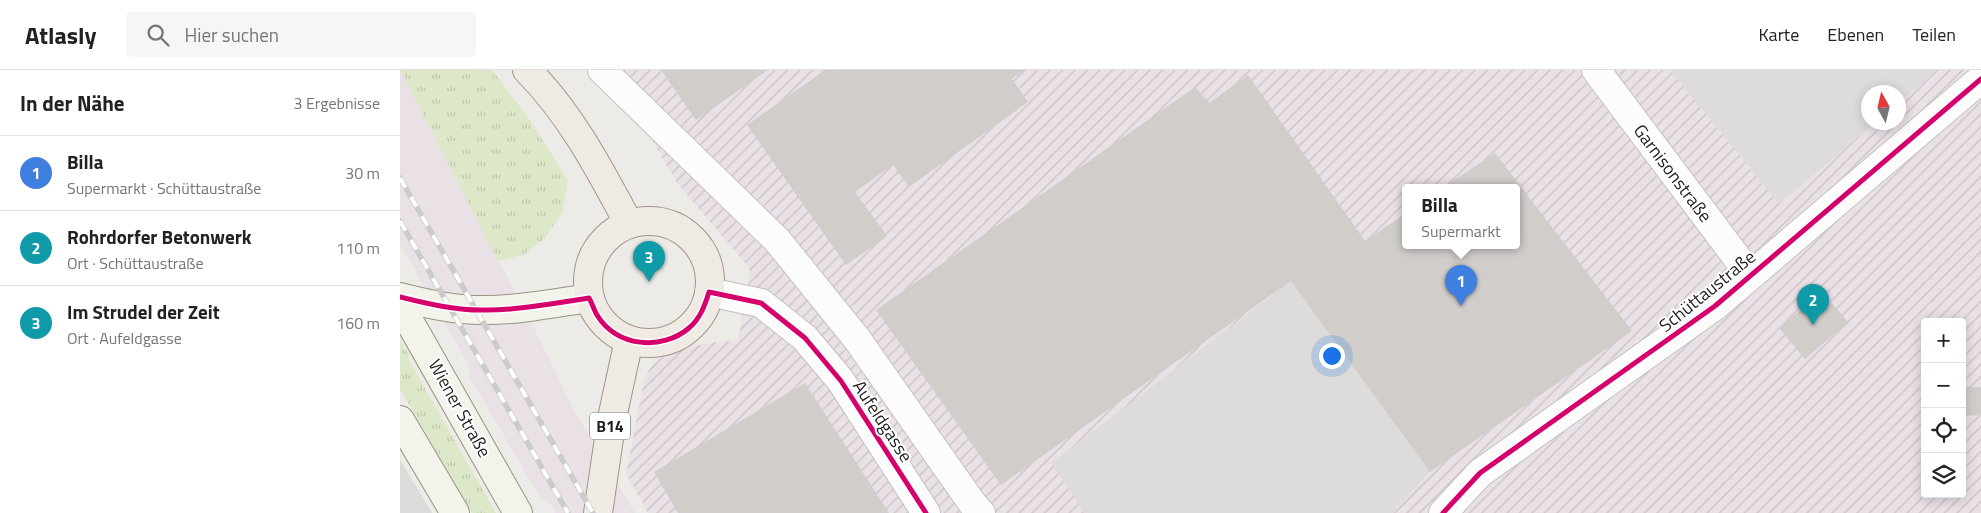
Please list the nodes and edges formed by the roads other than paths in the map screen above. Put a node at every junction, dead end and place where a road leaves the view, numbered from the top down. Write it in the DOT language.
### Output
graph roads {
  1 [pos="527,70"];
  2 [pos="602,70"];
  3 [pos="1596,70"];
  4 [pos="1981,79"];
  5 [pos="629,224"];
  6 [pos="1750,275"];
  7 [pos="710,292"];
  8 [pos="400,297"];
  9 [pos="589,298"];
  10 [pos="400,305"];
  11 [pos="629,340"];
  12 [pos="400,420"];
  13 [pos="455,513"];
  14 [pos="518,513"];
  15 [pos="598,513"];
  16 [pos="926,513"];
  17 [pos="981,513"];
  18 [pos="1443,513"];
  1 -- 5 [label="main road"];
  2 -- 17 [label="street, Aufeldgasse"];
  3 -- 6 [label="street, Garnisonstraße"];
  4 -- 6 [label="street, Schüttaustraße"];
  5 -- 7 [label="main road"];
  5 -- 9 [label="main road"];
  6 -- 18 [label="street, Schüttaustraße"];
  7 -- 11 [label="main road"];
  7 -- 16 [label="street, Aufeldgasse"];
  8 -- 9 [label="main road"];
  9 -- 11 [label="main road"];
  10 -- 14 [label="main road, Wiener Straße"];
  11 -- 15 [label="main road, B14"];
  12 -- 13 [label="main road"];
}
